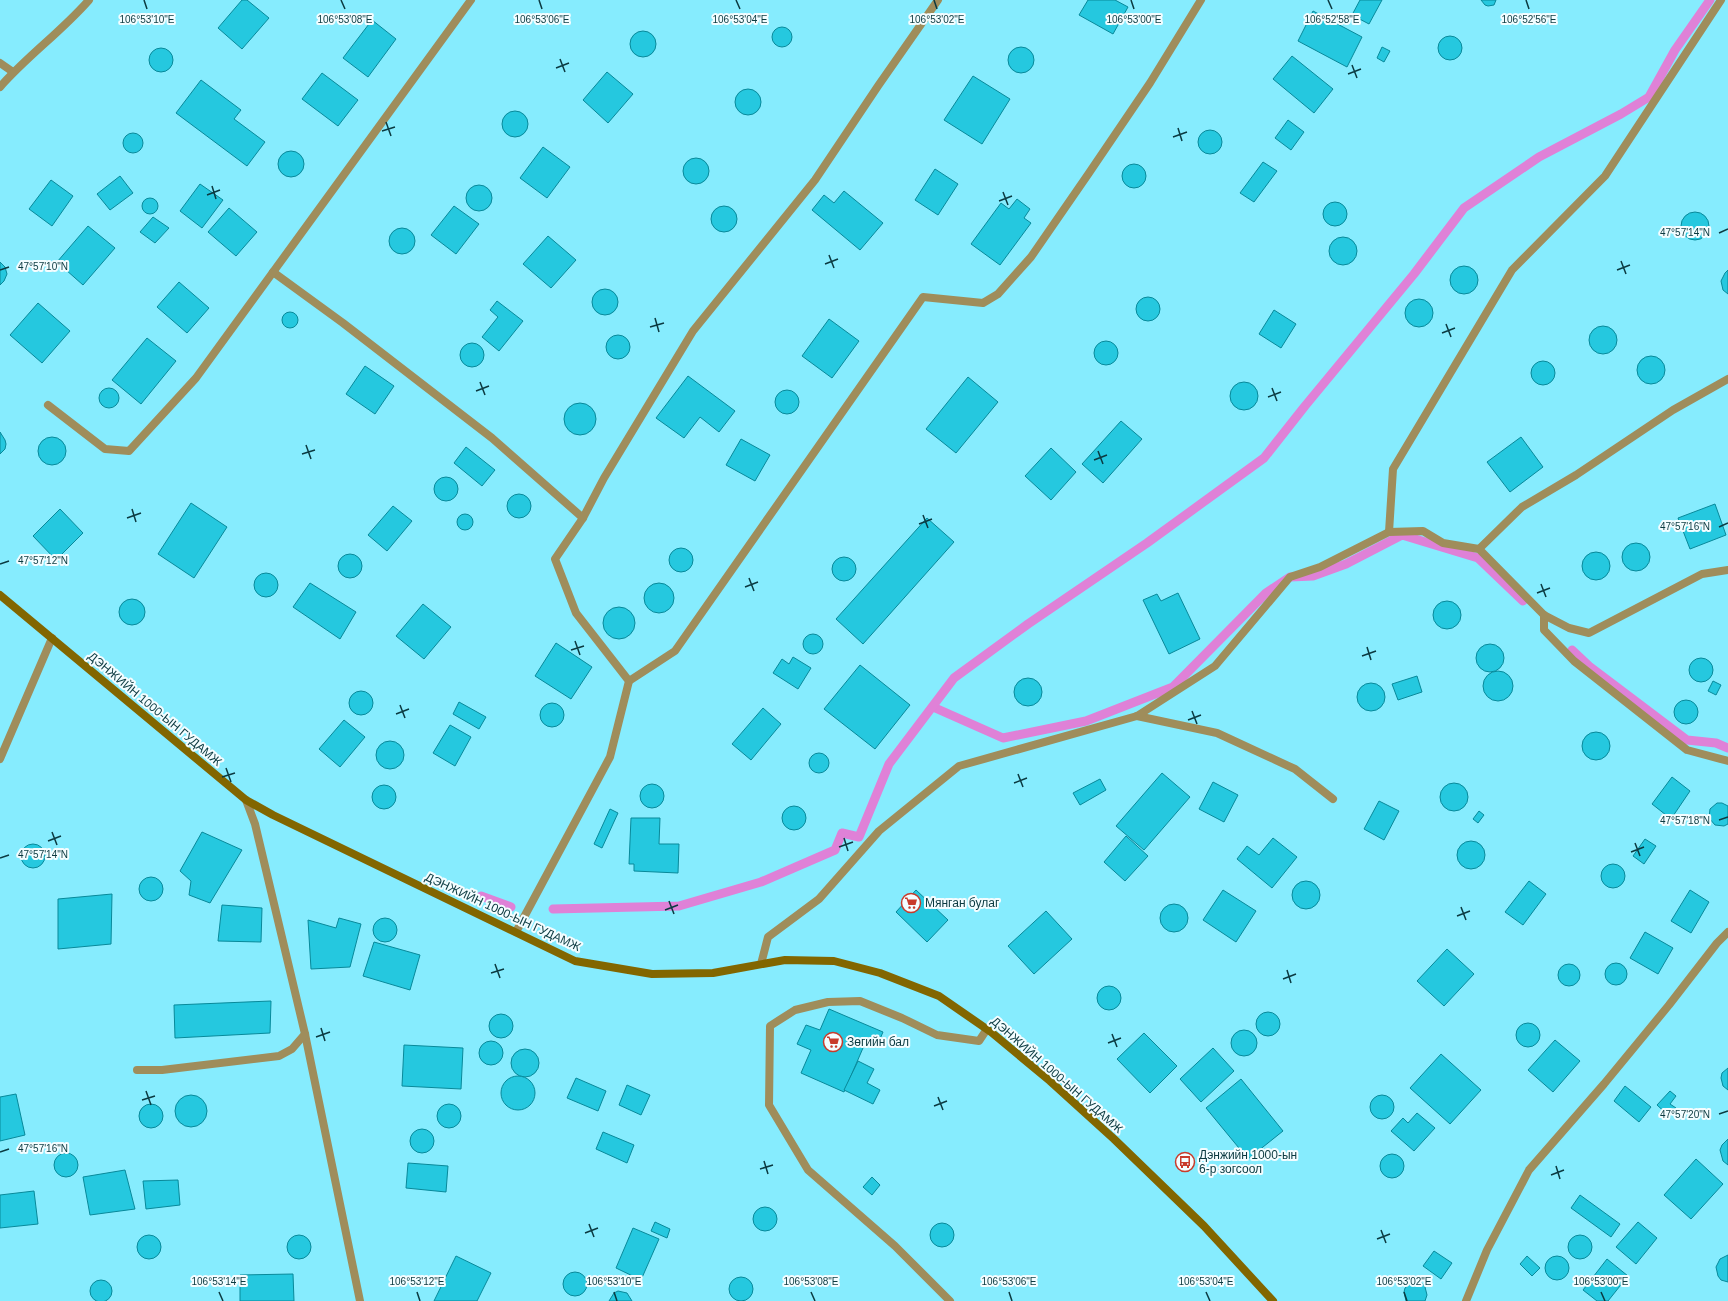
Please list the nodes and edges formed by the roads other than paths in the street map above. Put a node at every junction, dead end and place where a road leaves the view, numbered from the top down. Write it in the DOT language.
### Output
graph roads {
  1 [pos="89,0"];
  2 [pos="471,0"];
  3 [pos="938,0"];
  4 [pos="1201,0"];
  5 [pos="1721,0"];
  6 [pos="0,63"];
  7 [pos="13,72"];
  8 [pos="0,88"];
  9 [pos="273,272"];
  10 [pos="1728,379"];
  11 [pos="48,405"];
  12 [pos="583,518"];
  13 [pos="1389,532"];
  14 [pos="1479,549"];
  15 [pos="1728,570"];
  16 [pos="0,594"];
  17 [pos="1544,615"];
  18 [pos="52,638"];
  19 [pos="629,681"];
  20 [pos="1137,716"];
  21 [pos="0,758"];
  22 [pos="1728,761"];
  23 [pos="1333,799"];
  24 [pos="246,800"];
  25 [pos="516,932"];
  26 [pos="1728,932"];
  27 [pos="761,964"];
  28 [pos="987,1029"];
  29 [pos="304,1034"];
  30 [pos="138,1070"];
  31 [pos="359,1301"];
  32 [pos="950,1301"];
  33 [pos="1273,1301"];
  34 [pos="1466,1301"];
  1 -- 7 [label="street"];
  2 -- 9 [label="street"];
  3 -- 12 [label="street"];
  4 -- 19 [label="street"];
  5 -- 13 [label="street"];
  6 -- 7 [label="street"];
  7 -- 8 [label="street"];
  9 -- 11 [label="street"];
  9 -- 12 [label="street"];
  10 -- 14 [label="street"];
  12 -- 19 [label="street"];
  13 -- 14 [label="street"];
  13 -- 20 [label="street"];
  14 -- 17 [label="street"];
  15 -- 17 [label="street"];
  16 -- 18 [label="main road, ДЭНЖИЙН 1000-ЫН ГУДАМЖ"];
  17 -- 22 [label="street"];
  18 -- 21 [label="street"];
  18 -- 24 [label="main road, ДЭНЖИЙН 1000-ЫН ГУДАМЖ"];
  19 -- 25 [label="street"];
  20 -- 23 [label="street"];
  20 -- 27 [label="street"];
  24 -- 25 [label="main road, ДЭНЖИЙН 1000-ЫН ГУДАМЖ"];
  24 -- 29 [label="street"];
  25 -- 27 [label="main road, ДЭНЖИЙН 1000-ЫН ГУДАМЖ"];
  26 -- 34 [label="street"];
  27 -- 28 [label="main road, ДЭНЖИЙН 1000-ЫН ГУДАМЖ"];
  28 -- 32 [label="street"];
  28 -- 33 [label="main road, ДЭНЖИЙН 1000-ЫН ГУДАМЖ"];
  29 -- 30 [label="street"];
  29 -- 31 [label="street"];
}
